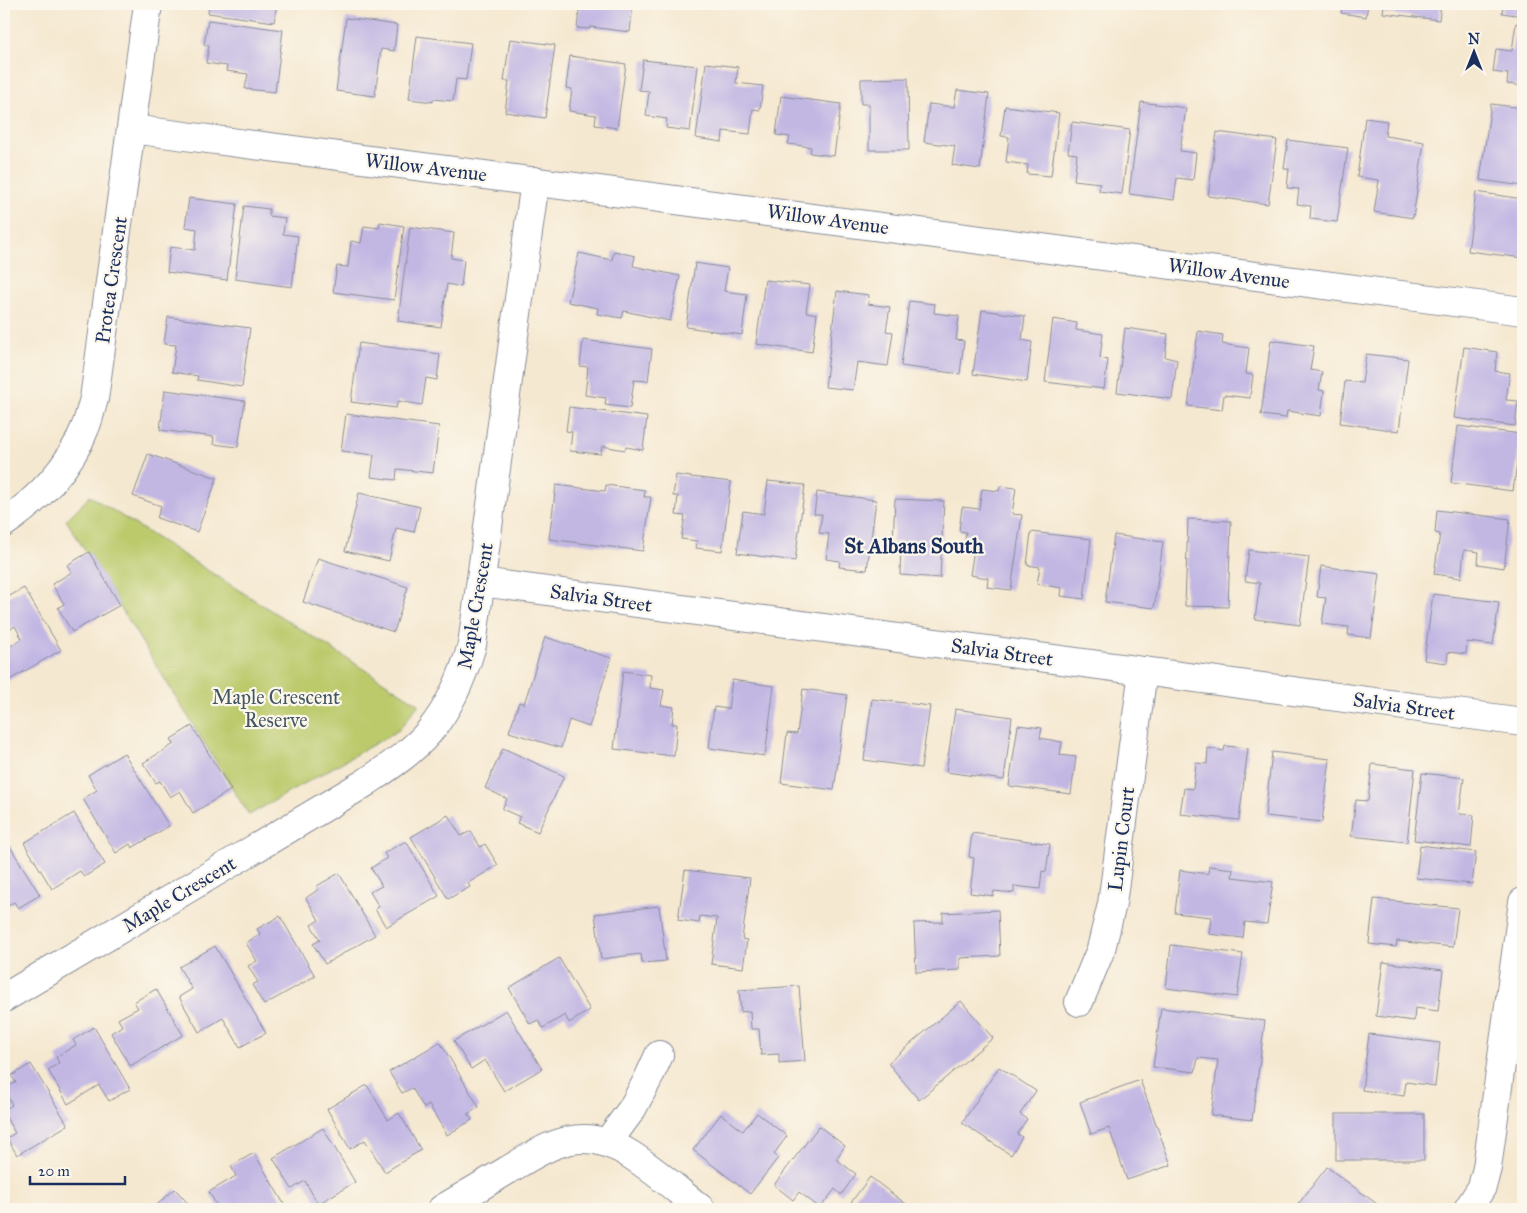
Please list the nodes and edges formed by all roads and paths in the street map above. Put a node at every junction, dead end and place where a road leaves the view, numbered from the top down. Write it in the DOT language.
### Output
graph roads {
  1 [pos="148,4"];
  2 [pos="132,129"];
  3 [pos="535,181"];
  4 [pos="1523,312"];
  5 [pos="4,523"];
  6 [pos="481,582"];
  7 [pos="1143,671"];
  8 [pos="1523,722"];
  9 [pos="1523,902"];
  10 [pos="4,998"];
  11 [pos="1079,1002"];
  12 [pos="659,1055"];
  13 [pos="607,1143"];
  14 [pos="442,1209"];
  15 [pos="701,1209"];
  16 [pos="1468,1209"];
  1 -- 2 [label="street, Protea Crescent"];
  2 -- 3 [label="street, Willow Avenue"];
  2 -- 5 [label="street, Protea Crescent"];
  3 -- 4 [label="street, Willow Avenue"];
  3 -- 6 [label="street, Maple Crescent"];
  6 -- 7 [label="street, Salvia Street"];
  6 -- 10 [label="street, Maple Crescent"];
  7 -- 8 [label="street, Salvia Street"];
  7 -- 11 [label="street, Lupin Court"];
  9 -- 16 [label="street"];
  12 -- 13 [label="street"];
  13 -- 14 [label="street"];
  13 -- 15 [label="street"];
}
